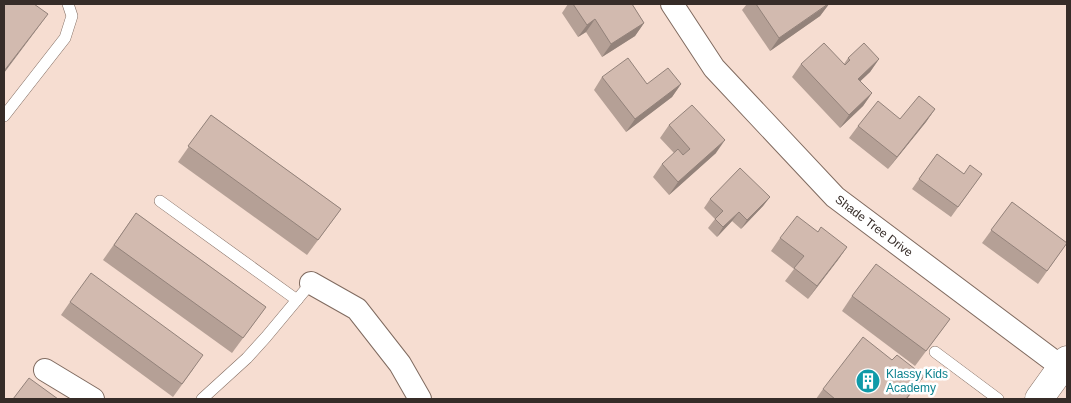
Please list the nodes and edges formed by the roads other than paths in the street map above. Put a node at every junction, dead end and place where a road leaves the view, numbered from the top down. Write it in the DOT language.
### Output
graph roads {
  1 [pos="68,4"];
  2 [pos="672,4"];
  3 [pos="4,116"];
  4 [pos="160,201"];
  5 [pos="304,292"];
  6 [pos="935,352"];
  7 [pos="1065,366"];
  8 [pos="46,370"];
  9 [pos="93,399"];
  10 [pos="202,399"];
  11 [pos="420,399"];
  12 [pos="998,399"];
  13 [pos="1040,399"];
  1 -- 3 [label="lane"];
  2 -- 7 [label="street, Shade Tree Drive"];
  4 -- 5 [label="lane"];
  5 -- 10 [label="lane"];
  5 -- 11 [label="street"];
  6 -- 12 [label="lane"];
  7 -- 13 [label="street"];
  8 -- 9 [label="street"];
}
